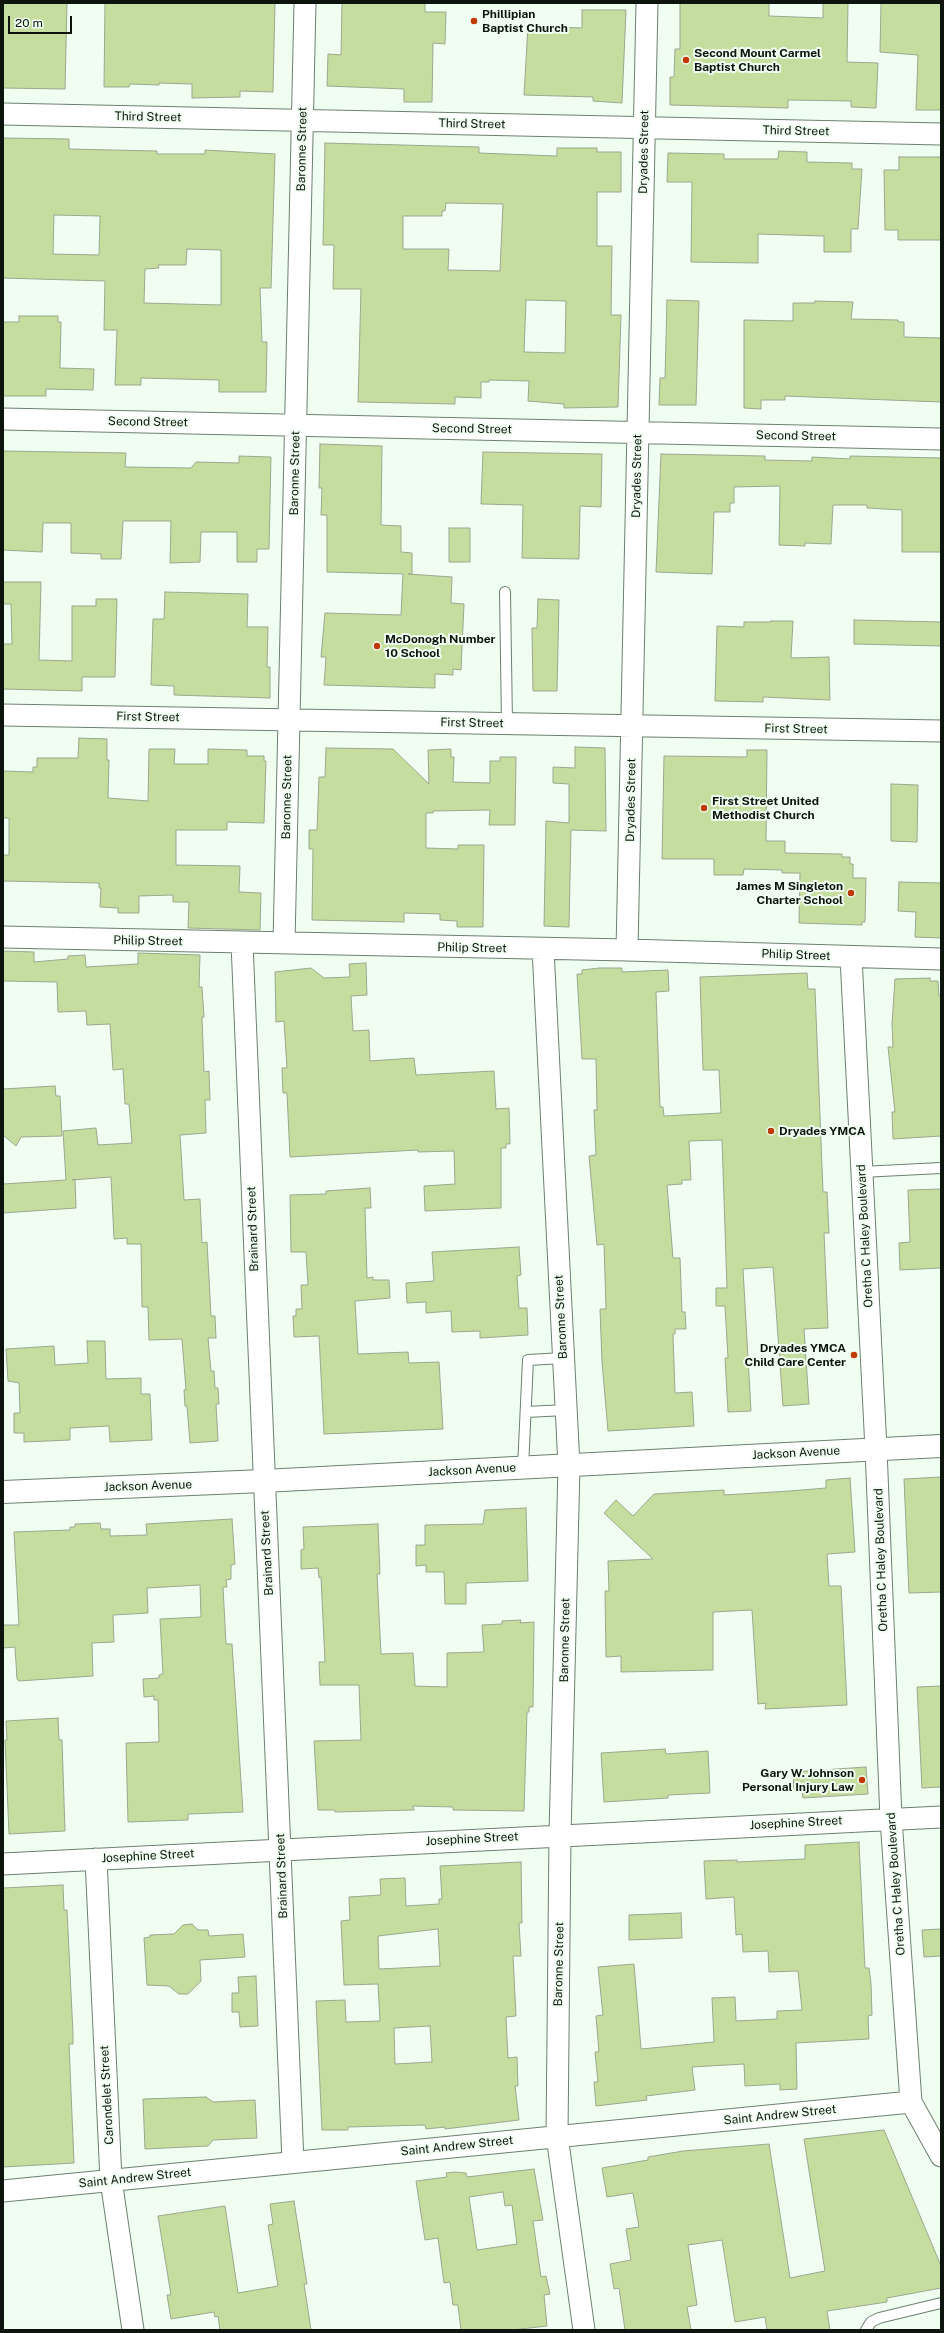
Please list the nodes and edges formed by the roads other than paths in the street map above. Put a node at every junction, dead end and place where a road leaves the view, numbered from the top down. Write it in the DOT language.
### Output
graph roads {
  1 [pos="305,3"];
  2 [pos="647,3"];
  3 [pos="3,114"];
  4 [pos="302,121"];
  5 [pos="645,128"];
  6 [pos="941,134"];
  7 [pos="3,419"];
  8 [pos="296,425"];
  9 [pos="638,433"];
  10 [pos="941,439"];
  11 [pos="505,592"];
  12 [pos="3,715"];
  13 [pos="289,720"];
  14 [pos="507,724"];
  15 [pos="632,726"];
  16 [pos="941,731"];
  17 [pos="3,937"];
  18 [pos="242,943"];
  19 [pos="284,943"];
  20 [pos="543,949"];
  21 [pos="627,950"];
  22 [pos="851,956"];
  23 [pos="941,959"];
  24 [pos="941,1168"];
  25 [pos="861,1172"];
  26 [pos="564,1358"];
  27 [pos="566,1410"];
  28 [pos="526,1412"];
  29 [pos="941,1446"];
  30 [pos="876,1449"];
  31 [pos="569,1466"];
  32 [pos="523,1468"];
  33 [pos="264,1481"];
  34 [pos="3,1492"];
  35 [pos="941,1817"];
  36 [pos="891,1819"];
  37 [pos="560,1835"];
  38 [pos="281,1849"];
  39 [pos="96,1859"];
  40 [pos="3,1864"];
  41 [pos="911,2102"];
  42 [pos="557,2136"];
  43 [pos="941,2156"];
  44 [pos="293,2162"];
  45 [pos="111,2180"];
  46 [pos="3,2191"];
  47 [pos="941,2303"];
  48 [pos="133,2330"];
  49 [pos="584,2330"];
  50 [pos="866,2330"];
  1 -- 4 [label="street, Baronne Street"];
  2 -- 5 [label="street, Dryades Street"];
  3 -- 4 [label="street, Third Street"];
  4 -- 5 [label="street, Third Street"];
  4 -- 8 [label="street, Baronne Street"];
  5 -- 6 [label="street, Third Street"];
  5 -- 9 [label="street, Dryades Street"];
  7 -- 8 [label="street, Second Street"];
  8 -- 9 [label="street, Second Street"];
  8 -- 13 [label="street, Baronne Street"];
  9 -- 10 [label="street, Second Street"];
  9 -- 15 [label="street, Dryades Street"];
  11 -- 14 [label="lane"];
  12 -- 13 [label="street, First Street"];
  13 -- 14 [label="street, First Street"];
  13 -- 19 [label="street, Baronne Street"];
  14 -- 15 [label="street, First Street"];
  15 -- 16 [label="street, First Street"];
  15 -- 21 [label="street, Dryades Street"];
  17 -- 18 [label="street, Philip Street"];
  18 -- 19 [label="street, Philip Street"];
  18 -- 33 [label="street, Brainard Street"];
  19 -- 20 [label="street, Philip Street"];
  20 -- 21 [label="street, Philip Street"];
  20 -- 26 [label="street, Baronne Street"];
  21 -- 22 [label="street, Philip Street"];
  22 -- 23 [label="street, Philip Street"];
  22 -- 25 [label="street, Oretha C Haley Boulevard"];
  24 -- 25 [label="lane"];
  25 -- 30 [label="street, Oretha C Haley Boulevard"];
  26 -- 27 [label="street, Baronne Street"];
  26 -- 28 [label="lane"];
  27 -- 28 [label="lane"];
  27 -- 31 [label="street, Baronne Street"];
  28 -- 32 [label="lane"];
  29 -- 30 [label="street, Jackson Avenue"];
  30 -- 31 [label="street, Jackson Avenue"];
  30 -- 36 [label="street, Oretha C Haley Boulevard"];
  31 -- 32 [label="street, Jackson Avenue"];
  31 -- 37 [label="street, Baronne Street"];
  32 -- 33 [label="street, Jackson Avenue"];
  33 -- 34 [label="street, Jackson Avenue"];
  33 -- 38 [label="street, Brainard Street"];
  35 -- 36 [label="street, Josephine Street"];
  36 -- 37 [label="street, Josephine Street"];
  36 -- 41 [label="street, Oretha C Haley Boulevard"];
  37 -- 38 [label="street, Josephine Street"];
  37 -- 42 [label="street, Baronne Street"];
  38 -- 39 [label="street, Josephine Street"];
  38 -- 44 [label="street, Brainard Street"];
  39 -- 40 [label="street, Josephine Street"];
  39 -- 45 [label="street, Carondelet Street"];
  41 -- 42 [label="street, Saint Andrew Street"];
  41 -- 43 [label="street, Oretha C Haley Boulevard"];
  42 -- 44 [label="street, Saint Andrew Street"];
  42 -- 49 [label="street, Baronne Street"];
  44 -- 45 [label="street, Saint Andrew Street"];
  45 -- 46 [label="street, Saint Andrew Street"];
  45 -- 48 [label="street, Carondelet Street"];
  47 -- 50 [label="lane"];
}
